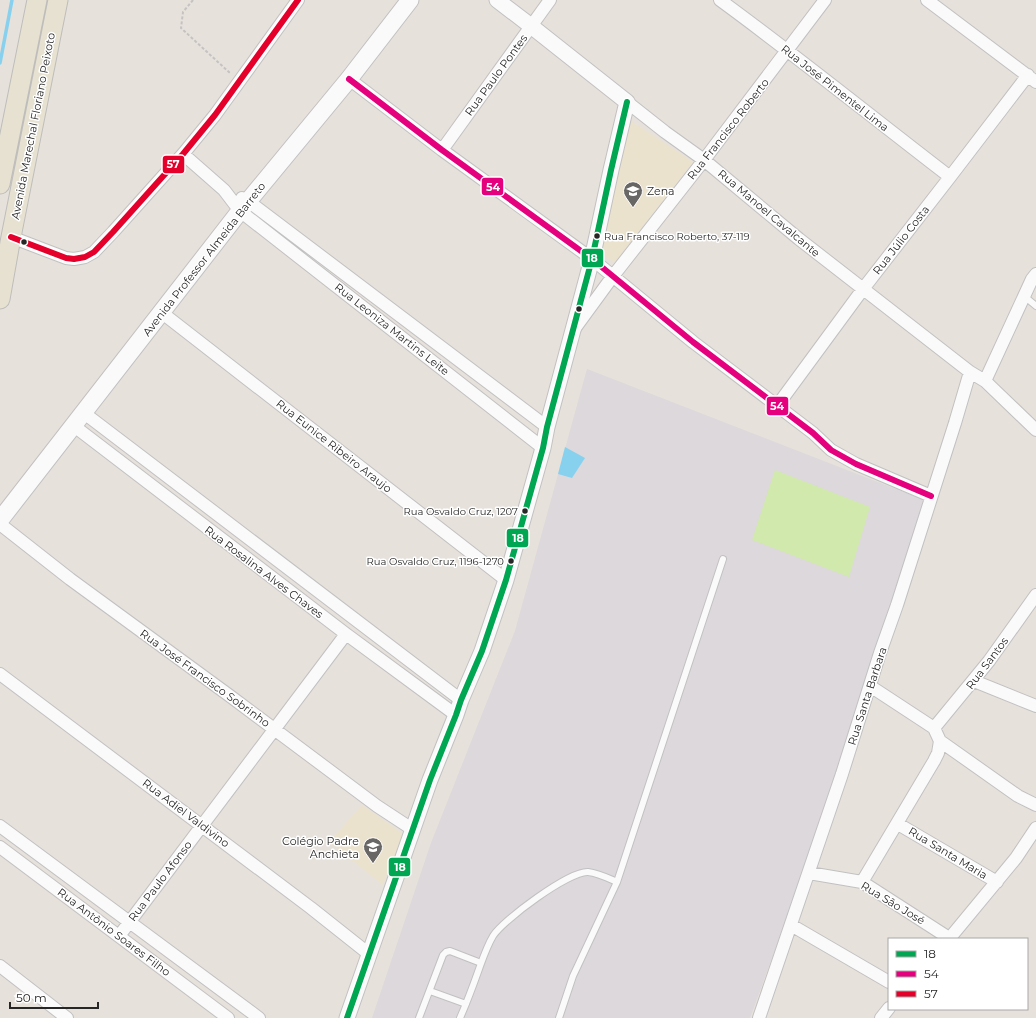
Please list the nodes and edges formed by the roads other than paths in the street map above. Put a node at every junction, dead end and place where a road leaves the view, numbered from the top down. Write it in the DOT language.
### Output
graph roads {
  1 [pos="37,0"];
  2 [pos="58,0"];
  3 [pos="298,0"];
  4 [pos="410,0"];
  5 [pos="497,0"];
  6 [pos="550,0"];
  7 [pos="720,0"];
  8 [pos="825,0"];
  9 [pos="927,0"];
  10 [pos="531,26"];
  11 [pos="788,50"];
  12 [pos="1032,78"];
  13 [pos="349,79"];
  14 [pos="627,102"];
  15 [pos="6,122"];
  16 [pos="442,150"];
  17 [pos="183,154"];
  18 [pos="704,160"];
  19 [pos="950,177"];
  20 [pos="0,184"];
  21 [pos="244,206"];
  22 [pos="11,237"];
  23 [pos="592,259"];
  24 [pos="1036,274"];
  25 [pos="613,276"];
  26 [pos="863,289"];
  27 [pos="1024,296"];
  28 [pos="0,299"];
  29 [pos="1036,306"];
  30 [pos="161,312"];
  31 [pos="571,334"];
  32 [pos="970,372"];
  33 [pos="984,381"];
  34 [pos="777,406"];
  35 [pos="84,413"];
  36 [pos="74,426"];
  37 [pos="546,427"];
  38 [pos="1036,430"];
  39 [pos="543,448"];
  40 [pos="932,496"];
  41 [pos="0,520"];
  42 [pos="0,524"];
  43 [pos="723,559"];
  44 [pos="506,580"];
  45 [pos="1036,595"];
  46 [pos="346,634"];
  47 [pos="0,674"];
  48 [pos="974,681"];
  49 [pos="870,686"];
  50 [pos="461,700"];
  51 [pos="1036,706"];
  52 [pos="456,716"];
  53 [pos="934,728"];
  54 [pos="274,730"];
  55 [pos="940,742"];
  56 [pos="1036,805"];
  57 [pos="898,824"];
  58 [pos="202,825"];
  59 [pos="0,826"];
  60 [pos="1036,828"];
  61 [pos="412,829"];
  62 [pos="0,847"];
  63 [pos="809,873"];
  64 [pos="617,882"];
  65 [pos="862,882"];
  66 [pos="997,882"];
  67 [pos="130,922"];
  68 [pos="791,925"];
  69 [pos="119,936"];
  70 [pos="947,938"];
  71 [pos="950,938"];
  72 [pos="369,954"];
  73 [pos="481,963"];
  74 [pos="0,966"];
  75 [pos="888,981"];
  76 [pos="430,991"];
  77 [pos="235,1000"];
  78 [pos="466,1004"];
  79 [pos="224,1017"];
  80 [pos="67,1018"];
  81 [pos="259,1018"];
  82 [pos="347,1018"];
  83 [pos="420,1018"];
  84 [pos="460,1018"];
  85 [pos="559,1018"];
  86 [pos="759,1018"];
  1 -- 15 [label="main road, Avenida Marechal Floriano Peixoto"];
  2 -- 22 [label="main road, Avenida Marechal Floriano Peixoto"];
  3 -- 17 [label="street"];
  4 -- 13 [label="main road, Avenida Professor Almeida Barreto"];
  5 -- 10 [label="street, Rua Manoel Cavalcante"];
  6 -- 10 [label="street, Rua Paulo Pontes"];
  7 -- 11 [label="street, Rua José Pimentel Lima"];
  8 -- 11 [label="street, Rua Francisco Roberto"];
  9 -- 12 [label="street"];
  10 -- 14 [label="street, Rua Manoel Cavalcante"];
  10 -- 16 [label="street, Rua Paulo Pontes"];
  11 -- 18 [label="street, Rua Francisco Roberto"];
  11 -- 19 [label="street, Rua José Pimentel Lima"];
  12 -- 19 [label="street, Rua Júlio Costa"];
  13 -- 16 [label="street"];
  13 -- 21 [label="main road, Avenida Professor Almeida Barreto"];
  14 -- 18 [label="street, Rua Manoel Cavalcante"];
  14 -- 23 [label="street"];
  15 -- 20 [label="main road, Avenida Marechal Floriano Peixoto"];
  16 -- 23 [label="street"];
  17 -- 21 [label="street"];
  17 -- 22 [label="street"];
  18 -- 25 [label="street, Rua Francisco Roberto"];
  18 -- 26 [label="street, Rua Manoel Cavalcante"];
  19 -- 26 [label="street, Rua Júlio Costa"];
  21 -- 30 [label="main road, Avenida Professor Almeida Barreto"];
  21 -- 37 [label="street, Rua Leoniza Martins Leite"];
  21 -- 39 [label="street, Rua Leoniza Martins Leite"];
  22 -- 28 [label="main road, Avenida Marechal Floriano Peixoto"];
  23 -- 25 [label="street"];
  23 -- 31 [label="street"];
  24 -- 27 [label="street"];
  25 -- 31 [label="street, Rua Francisco Roberto"];
  25 -- 34 [label="street"];
  26 -- 32 [label="street, Rua Manoel Cavalcante"];
  26 -- 34 [label="street, Rua Júlio Costa"];
  27 -- 29 [label="lane"];
  27 -- 33 [label="street"];
  30 -- 35 [label="main road, Avenida Professor Almeida Barreto"];
  30 -- 44 [label="street, Rua Eunice Ribeiro Araujo"];
  31 -- 37 [label="street"];
  32 -- 33 [label="street, Rua Manoel Cavalcante"];
  32 -- 40 [label="street, Rua Santa Barbara"];
  33 -- 38 [label="street, Rua Manoel Cavalcante"];
  34 -- 40 [label="street"];
  35 -- 36 [label="main road, Avenida Professor Almeida Barreto"];
  35 -- 50 [label="street, Rua Rosalina Alves Chaves"];
  36 -- 41 [label="main road, Avenida Professor Almeida Barreto"];
  36 -- 46 [label="street, Rua Rosalina Alves Chaves"];
  37 -- 39 [label="street"];
  39 -- 44 [label="street"];
  40 -- 49 [label="street, Rua Santa Barbara"];
  42 -- 54 [label="street, Rua José Francisco Sobrinho"];
  43 -- 64 [label="lane"];
  44 -- 50 [label="street"];
  45 -- 48 [label="street, Rua Santos"];
  46 -- 52 [label="street, Rua Rosalina Alves Chaves"];
  46 -- 54 [label="street, Rua Paulo Afonso"];
  47 -- 58 [label="street, Rua Adiel Valdivino"];
  48 -- 51 [label="street"];
  48 -- 53 [label="street, Rua Santos"];
  49 -- 53 [label="street"];
  49 -- 63 [label="street, Rua Santa Barbara"];
  50 -- 52 [label="street"];
  52 -- 61 [label="street"];
  53 -- 55 [label="street"];
  54 -- 58 [label="street, Rua Paulo Afonso"];
  54 -- 61 [label="street, Rua José Francisco Sobrinho"];
  55 -- 56 [label="street"];
  55 -- 57 [label="street"];
  57 -- 65 [label="street"];
  57 -- 66 [label="street, Rua Santa Maria"];
  58 -- 67 [label="street, Rua Paulo Afonso"];
  58 -- 72 [label="street, Rua Adiel Valdivino"];
  59 -- 67 [label="street, Rua Antônio Soares Filho"];
  60 -- 66 [label="street"];
  61 -- 72 [label="street"];
  62 -- 69 [label="street, Rua Antônio Soares Filho"];
  63 -- 65 [label="street, Rua São José"];
  63 -- 68 [label="street, Rua Santa Barbara"];
  64 -- 73 [label="lane"];
  64 -- 85 [label="lane"];
  65 -- 70 [label="street, Rua São José"];
  66 -- 71 [label="street"];
  67 -- 69 [label="street, Rua Paulo Afonso"];
  67 -- 77 [label="street, Rua Antônio Soares Filho"];
  68 -- 75 [label="street"];
  68 -- 86 [label="street, Rua Santa Barbara"];
  69 -- 79 [label="street, Rua Antônio Soares Filho"];
  72 -- 82 [label="street"];
  73 -- 76 [label="lane"];
  73 -- 78 [label="lane"];
  74 -- 80 [label="street"];
  76 -- 78 [label="lane"];
  76 -- 83 [label="lane"];
  77 -- 79 [label="street"];
  77 -- 81 [label="street, Rua Antônio Soares Filho"];
  78 -- 84 [label="lane"];
}
